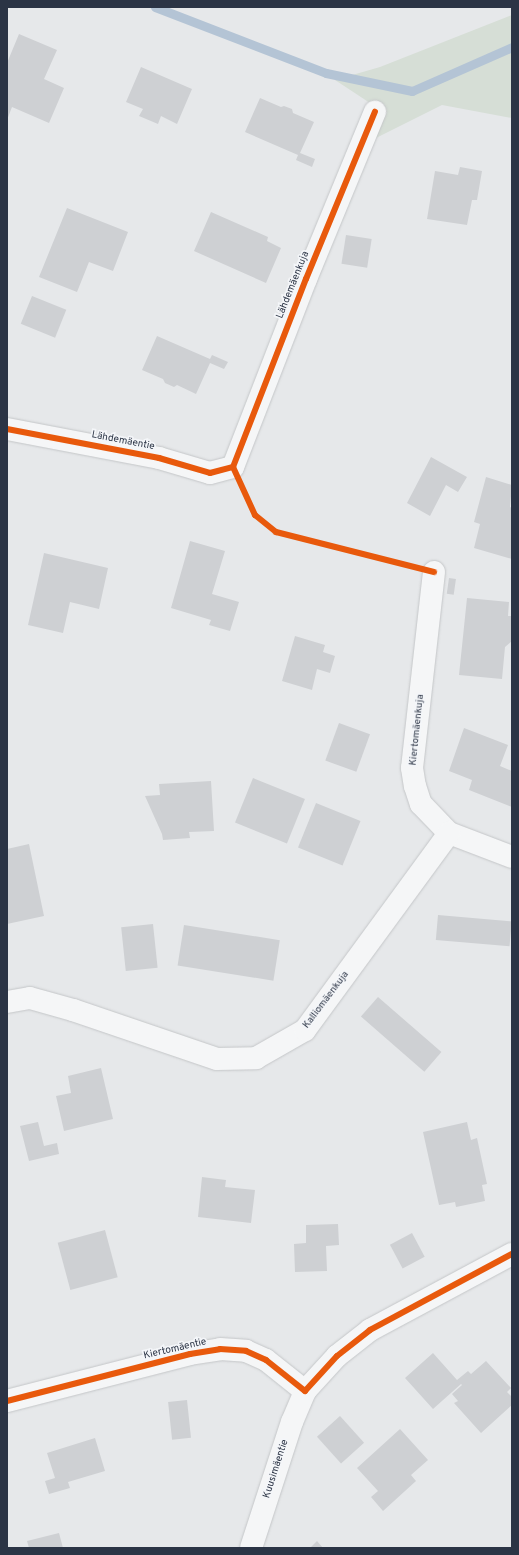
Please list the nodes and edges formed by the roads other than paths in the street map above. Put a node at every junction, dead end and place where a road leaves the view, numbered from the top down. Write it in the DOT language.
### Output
graph roads {
  1 [pos="375,112"];
  2 [pos="7,429"];
  3 [pos="233,467"];
  4 [pos="434,572"];
  5 [pos="449,833"];
  6 [pos="512,857"];
  7 [pos="7,1002"];
  8 [pos="512,1254"];
  9 [pos="305,1391"];
  10 [pos="7,1401"];
  11 [pos="251,1548"];
  1 -- 3 [label="street, Lähdemäenkuja"];
  2 -- 3 [label="street, Lähdemäentie"];
  4 -- 5 [label="street, Kiertomäenkuja"];
  5 -- 6 [label="street, Kiertomäenkuja"];
  5 -- 7 [label="street, Kalliomäenkuja"];
  8 -- 9 [label="street"];
  9 -- 10 [label="street, Kiertomäentie"];
  9 -- 11 [label="street, Kuusimäentie"];
}
